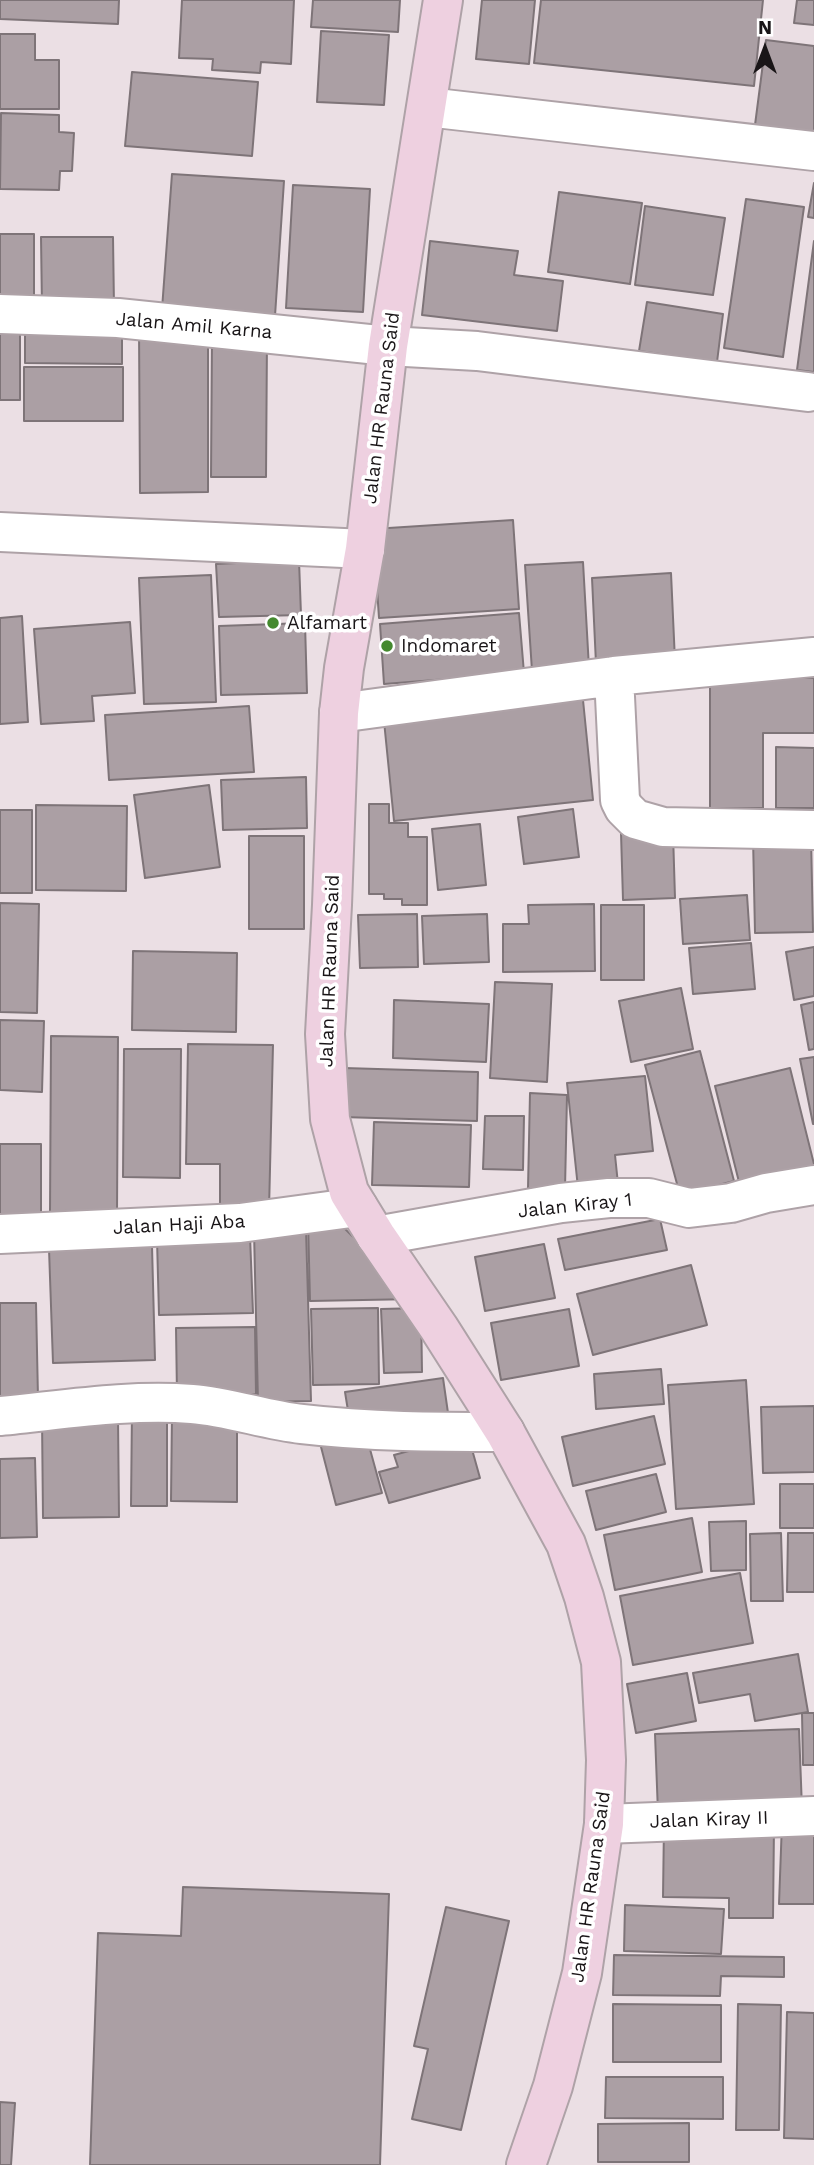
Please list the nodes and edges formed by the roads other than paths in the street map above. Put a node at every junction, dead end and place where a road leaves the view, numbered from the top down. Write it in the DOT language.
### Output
graph roads {
  1 [pos="443,0"];
  2 [pos="428,107"];
  3 [pos="814,151"];
  4 [pos="0,314"];
  5 [pos="388,346"];
  6 [pos="808,392"];
  7 [pos="0,532"];
  8 [pos="365,550"];
  9 [pos="814,657"];
  10 [pos="614,676"];
  11 [pos="339,712"];
  12 [pos="814,830"];
  13 [pos="814,1185"];
  14 [pos="367,1222"];
  15 [pos="0,1234"];
  16 [pos="0,1416"];
  17 [pos="505,1432"];
  18 [pos="814,1816"];
  19 [pos="604,1824"];
  20 [pos="526,2165"];
  1 -- 2 [label="main road, Jalan HR Rauna Said"];
  2 -- 3 [label="street"];
  2 -- 5 [label="main road, Jalan HR Rauna Said"];
  4 -- 5 [label="street, Jalan Amil Karna"];
  5 -- 6 [label="street, Jalan Amil Karna"];
  5 -- 8 [label="main road, Jalan HR Rauna Said"];
  7 -- 8 [label="street"];
  8 -- 11 [label="main road, Jalan HR Rauna Said"];
  9 -- 10 [label="street"];
  10 -- 11 [label="street"];
  10 -- 12 [label="street"];
  11 -- 14 [label="main road, Jalan HR Rauna Said"];
  13 -- 14 [label="street, Jalan Kiray 1"];
  14 -- 15 [label="street, Jalan Haji Aba"];
  14 -- 17 [label="main road, Jalan HR Rauna Said"];
  16 -- 17 [label="street"];
  17 -- 19 [label="main road, Jalan HR Rauna Said"];
  18 -- 19 [label="street, Jalan Kiray II"];
  19 -- 20 [label="main road, Jalan HR Rauna Said"];
}
